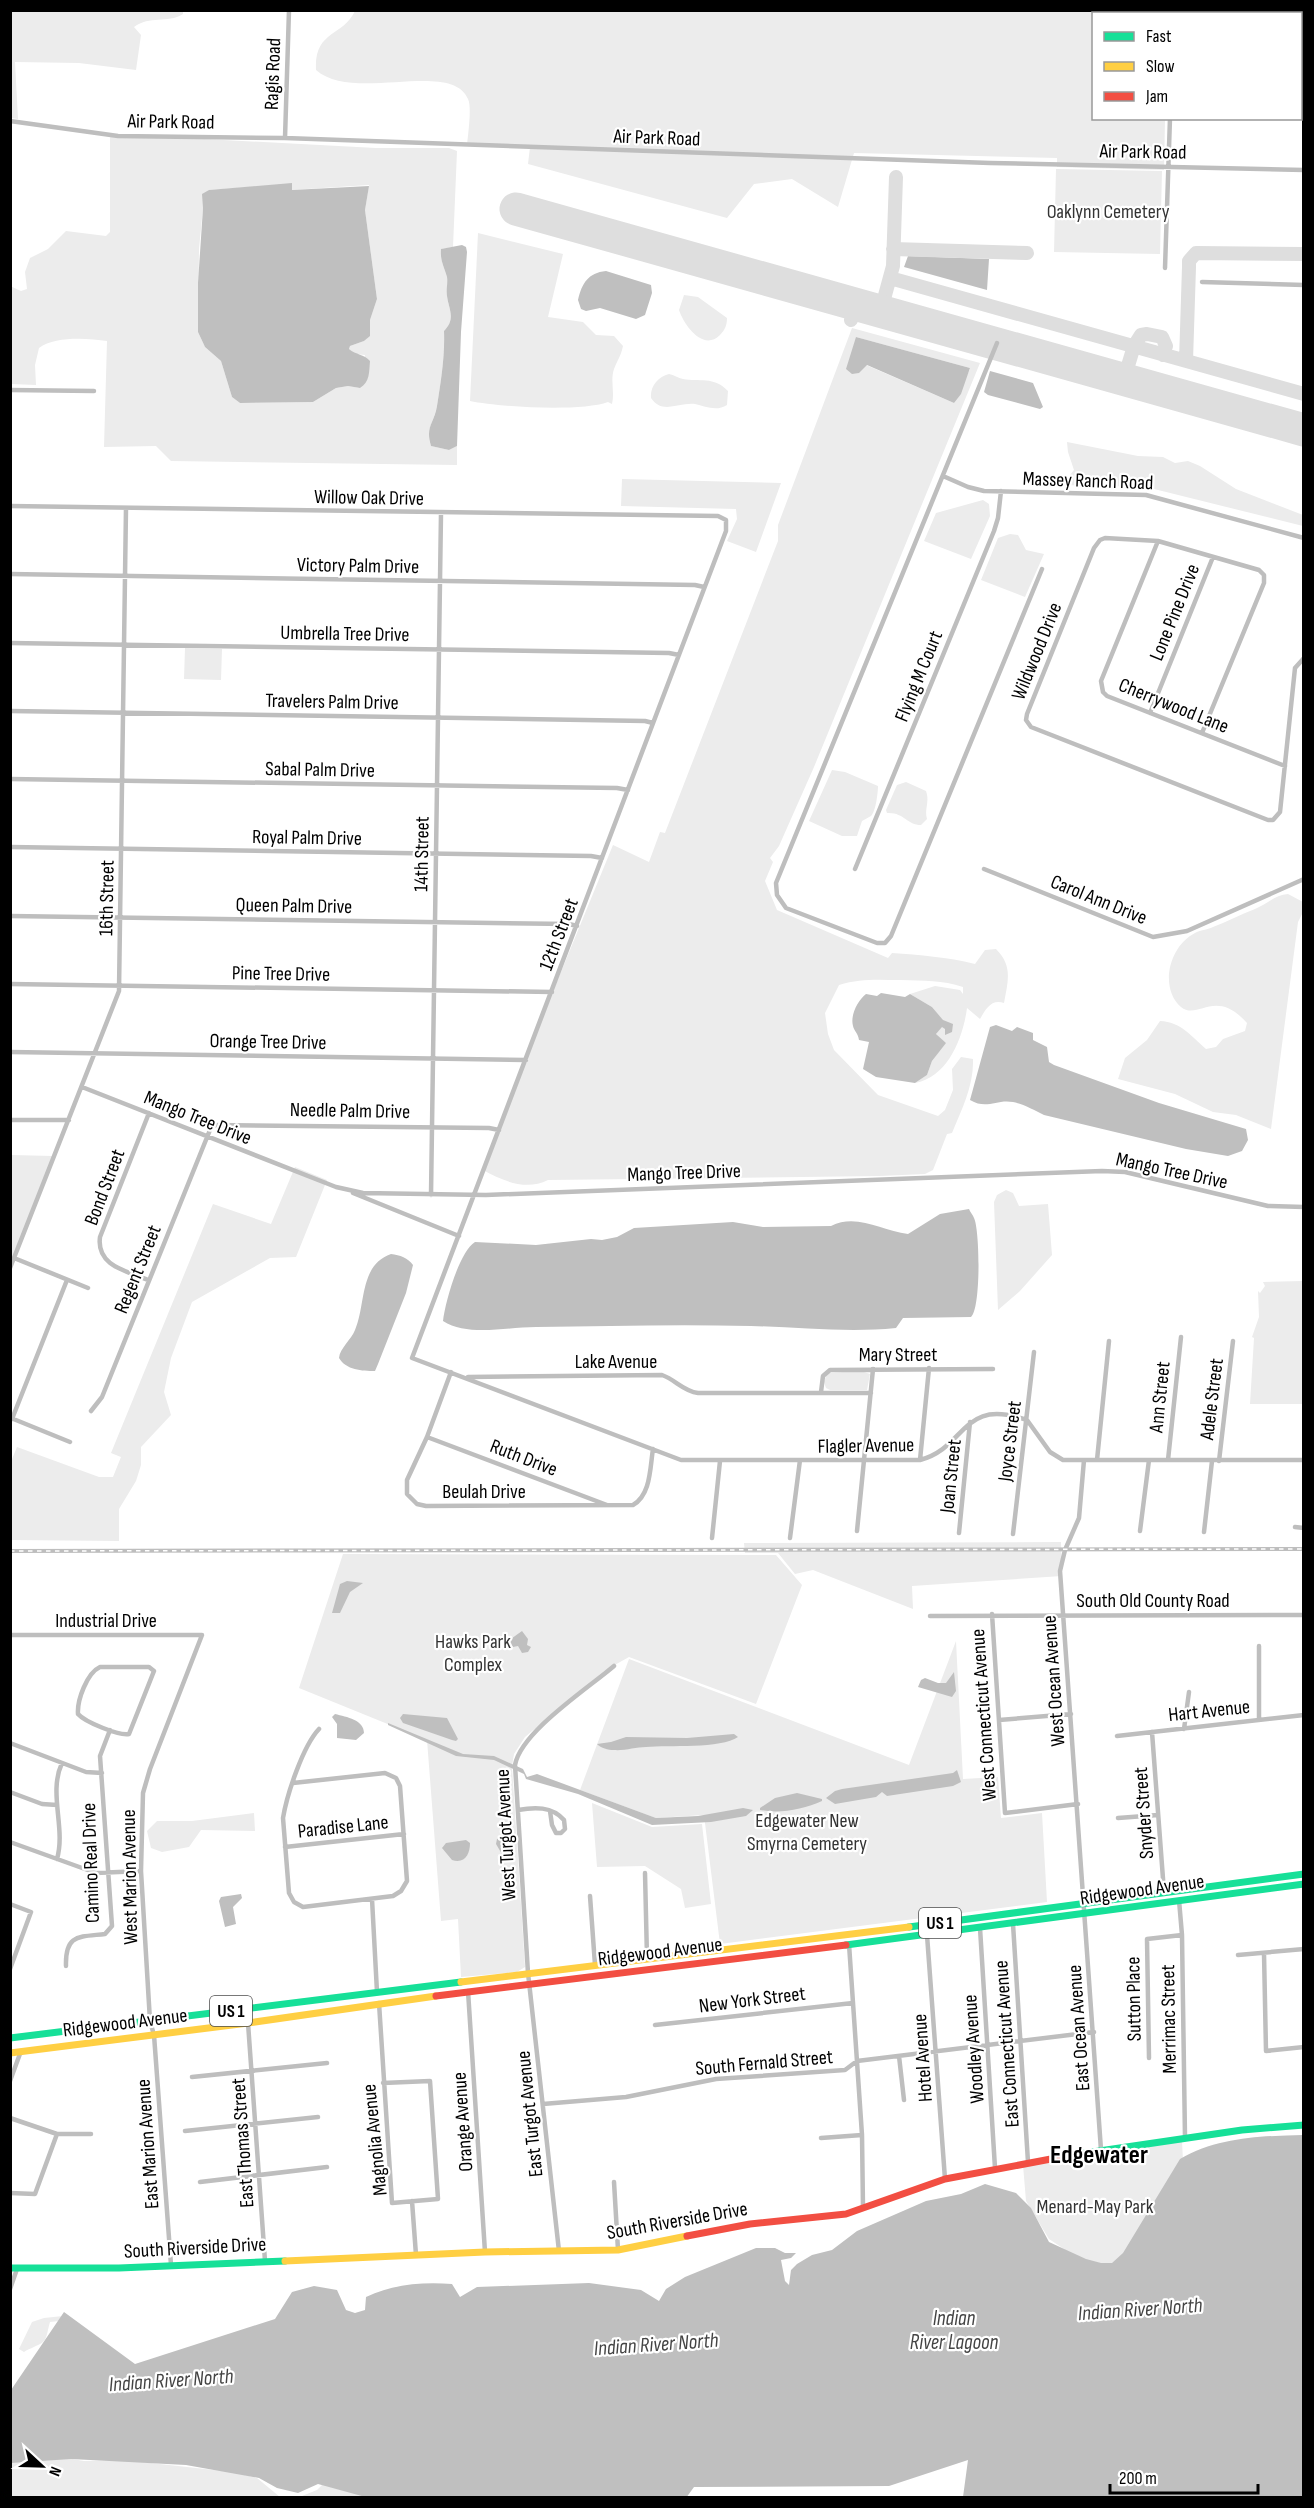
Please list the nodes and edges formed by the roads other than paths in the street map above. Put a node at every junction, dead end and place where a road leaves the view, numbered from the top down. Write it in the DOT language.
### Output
graph roads {
  1 [pos="289,10"];
  2 [pos="1170,120"];
  3 [pos="10,122"];
  4 [pos="285,138"];
  5 [pos="1169,166"];
  6 [pos="1304,170"];
  7 [pos="1165,268"];
  8 [pos="1202,282"];
  9 [pos="1304,285"];
  10 [pos="997,343"];
  11 [pos="10,390"];
  12 [pos="94,391"];
  13 [pos="943,476"];
  14 [pos="1001,491"];
  15 [pos="10,506"];
  16 [pos="126,508"];
  17 [pos="441,513"];
  18 [pos="726,520"];
  19 [pos="1304,538"];
  20 [pos="1158,541"];
  21 [pos="1213,557"];
  22 [pos="1042,569"];
  23 [pos="10,574"];
  24 [pos="126,576"];
  25 [pos="440,581"];
  26 [pos="704,587"];
  27 [pos="10,643"];
  28 [pos="125,645"];
  29 [pos="439,649"];
  30 [pos="679,655"];
  31 [pos="1304,658"];
  32 [pos="10,711"];
  33 [pos="1150,712"];
  34 [pos="124,713"];
  35 [pos="438,718"];
  36 [pos="653,723"];
  37 [pos="1202,733"];
  38 [pos="1285,766"];
  39 [pos="10,779"];
  40 [pos="123,781"];
  41 [pos="437,785"];
  42 [pos="628,790"];
  43 [pos="10,847"];
  44 [pos="122,849"];
  45 [pos="436,854"];
  46 [pos="602,858"];
  47 [pos="855,869"];
  48 [pos="984,869"];
  49 [pos="1304,879"];
  50 [pos="10,916"];
  51 [pos="121,917"];
  52 [pos="435,922"];
  53 [pos="577,927"];
  54 [pos="10,984"];
  55 [pos="120,986"];
  56 [pos="434,990"];
  57 [pos="552,992"];
  58 [pos="10,1052"];
  59 [pos="95,1053"];
  60 [pos="433,1059"];
  61 [pos="526,1060"];
  62 [pos="82,1087"];
  63 [pos="149,1113"];
  64 [pos="10,1120"];
  65 [pos="69,1120"];
  66 [pos="432,1127"];
  67 [pos="499,1130"];
  68 [pos="206,1136"];
  69 [pos="348,1191"];
  70 [pos="431,1195"];
  71 [pos="475,1195"];
  72 [pos="1304,1208"];
  73 [pos="459,1236"];
  74 [pos="14,1258"];
  75 [pos="10,1268"];
  76 [pos="68,1280"];
  77 [pos="148,1280"];
  78 [pos="88,1288"];
  79 [pos="1181,1337"];
  80 [pos="1109,1341"];
  81 [pos="1233,1341"];
  82 [pos="1034,1352"];
  83 [pos="412,1358"];
  84 [pos="929,1368"];
  85 [pos="873,1369"];
  86 [pos="993,1369"];
  87 [pos="451,1372"];
  88 [pos="463,1377"];
  89 [pos="821,1392"];
  90 [pos="871,1393"];
  91 [pos="91,1412"];
  92 [pos="11,1418"];
  93 [pos="1027,1420"];
  94 [pos="970,1421"];
  95 [pos="427,1437"];
  96 [pos="70,1442"];
  97 [pos="653,1449"];
  98 [pos="800,1460"];
  99 [pos="865,1460"];
  100 [pos="920,1460"];
  101 [pos="1084,1460"];
  102 [pos="1097,1460"];
  103 [pos="1149,1460"];
  104 [pos="1168,1460"];
  105 [pos="1304,1460"];
  106 [pos="720,1461"];
  107 [pos="1212,1461"];
  108 [pos="1219,1461"];
  109 [pos="610,1506"];
  110 [pos="1295,1527"];
  111 [pos="1304,1528"];
  112 [pos="1140,1531"];
  113 [pos="857,1532"];
  114 [pos="1204,1532"];
  115 [pos="959,1533"];
  116 [pos="1013,1534"];
  117 [pos="712,1538"];
  118 [pos="790,1538"];
  119 [pos="992,1614"];
  120 [pos="1064,1615"];
  121 [pos="1304,1615"];
  122 [pos="930,1616"];
  123 [pos="10,1635"];
  124 [pos="202,1635"];
  125 [pos="1259,1646"];
  126 [pos="614,1666"];
  127 [pos="1189,1692"];
  128 [pos="1071,1714"];
  129 [pos="1304,1715"];
  130 [pos="999,1720"];
  131 [pos="1259,1720"];
  132 [pos="320,1729"];
  133 [pos="1184,1729"];
  134 [pos="110,1730"];
  135 [pos="1152,1732"];
  136 [pos="1117,1736"];
  137 [pos="10,1743"];
  138 [pos="62,1762"];
  139 [pos="102,1773"];
  140 [pos="293,1783"];
  141 [pos="10,1792"];
  142 [pos="1078,1804"];
  143 [pos="57,1805"];
  144 [pos="518,1810"];
  145 [pos="550,1811"];
  146 [pos="1158,1815"];
  147 [pos="1118,1818"];
  148 [pos="404,1834"];
  149 [pos="10,1842"];
  150 [pos="285,1847"];
  151 [pos="57,1859"];
  152 [pos="141,1871"];
  153 [pos="645,1873"];
  154 [pos="108,1874"];
  155 [pos="1304,1874"];
  156 [pos="1265,1879"];
  157 [pos="1304,1884"];
  158 [pos="1164,1892"];
  159 [pos="1215,1895"];
  160 [pos="590,1896"];
  161 [pos="372,1899"];
  162 [pos="1179,1900"];
  163 [pos="1084,1903"];
  164 [pos="10,1904"];
  165 [pos="1085,1914"];
  166 [pos="1013,1924"];
  167 [pos="914,1926"];
  168 [pos="980,1928"];
  169 [pos="839,1935"];
  170 [pos="927,1935"];
  171 [pos="1182,1935"];
  172 [pos="851,1944"];
  173 [pos="1304,1949"];
  174 [pos="715,1950"];
  175 [pos="1264,1953"];
  176 [pos="770,1954"];
  177 [pos="1238,1955"];
  178 [pos="647,1958"];
  179 [pos="595,1965"];
  180 [pos="66,1966"];
  181 [pos="10,1969"];
  182 [pos="653,1969"];
  183 [pos="528,1973"];
  184 [pos="591,1976"];
  185 [pos="530,1983"];
  186 [pos="411,1989"];
  187 [pos="468,1991"];
  188 [pos="377,1993"];
  189 [pos="379,2003"];
  190 [pos="853,2003"];
  191 [pos="339,2009"];
  192 [pos="150,2021"];
  193 [pos="248,2023"];
  194 [pos="655,2025"];
  195 [pos="10,2031"];
  196 [pos="1094,2032"];
  197 [pos="41,2034"];
  198 [pos="154,2036"];
  199 [pos="15,2038"];
  200 [pos="1020,2041"];
  201 [pos="987,2046"];
  202 [pos="1304,2047"];
  203 [pos="21,2051"];
  204 [pos="937,2051"];
  205 [pos="10,2053"];
  206 [pos="899,2056"];
  207 [pos="1149,2058"];
  208 [pos="857,2061"];
  209 [pos="327,2063"];
  210 [pos="252,2072"];
  211 [pos="192,2077"];
  212 [pos="10,2081"];
  213 [pos="383,2083"];
  214 [pos="904,2100"];
  215 [pos="543,2104"];
  216 [pos="318,2117"];
  217 [pos="10,2118"];
  218 [pos="255,2124"];
  219 [pos="1304,2125"];
  220 [pos="185,2131"];
  221 [pos="57,2134"];
  222 [pos="91,2134"];
  223 [pos="862,2135"];
  224 [pos="821,2138"];
  225 [pos="1185,2138"];
  226 [pos="1101,2150"];
  227 [pos="1028,2162"];
  228 [pos="327,2167"];
  229 [pos="995,2168"];
  230 [pos="259,2175"];
  231 [pos="945,2179"];
  232 [pos="200,2182"];
  233 [pos="615,2182"];
  234 [pos="10,2193"];
  235 [pos="412,2201"];
  236 [pos="863,2209"];
  237 [pos="618,2250"];
  238 [pos="559,2251"];
  239 [pos="485,2252"];
  240 [pos="416,2256"];
  241 [pos="265,2261"];
  242 [pos="171,2265"];
  243 [pos="14,2268"];
  244 [pos="10,2289"];
  1 -- 4 [label="street, Ragis Road"];
  2 -- 5 [label="street"];
  3 -- 4 [label="street, Air Park Road"];
  4 -- 5 [label="street, Air Park Road"];
  5 -- 6 [label="street, Air Park Road"];
  5 -- 7 [label="street"];
  8 -- 9 [label="street"];
  10 -- 13 [label="street"];
  11 -- 12 [label="street"];
  13 -- 14 [label="street, Massey Ranch Road"];
  13 -- 22 [label="street"];
  14 -- 19 [label="street, Massey Ranch Road"];
  14 -- 47 [label="street, Flying M Court"];
  15 -- 16 [label="street, Willow Oak Drive"];
  16 -- 17 [label="street, Willow Oak Drive"];
  16 -- 24 [label="street, 16th Street"];
  17 -- 18 [label="street, Willow Oak Drive"];
  17 -- 25 [label="street, 14th Street"];
  18 -- 26 [label="street, 12th Street"];
  20 -- 21 [label="street, Wildwood Drive"];
  20 -- 33 [label="street, Cherrywood Lane"];
  20 -- 38 [label="street, Wildwood Drive"];
  21 -- 33 [label="street, Lone Pine Drive"];
  21 -- 37 [label="street, Wildwood Drive"];
  23 -- 24 [label="street, Victory Palm Drive"];
  24 -- 25 [label="street, Victory Palm Drive"];
  24 -- 28 [label="street, 16th Street"];
  25 -- 26 [label="street, Victory Palm Drive"];
  25 -- 29 [label="street, 14th Street"];
  26 -- 30 [label="street, 12th Street"];
  27 -- 28 [label="street, Umbrella Tree Drive"];
  28 -- 29 [label="street, Umbrella Tree Drive"];
  28 -- 34 [label="street, 16th Street"];
  29 -- 30 [label="street, Umbrella Tree Drive"];
  29 -- 35 [label="street, 14th Street"];
  30 -- 36 [label="street, 12th Street"];
  31 -- 38 [label="street, Wildwood Drive"];
  32 -- 34 [label="street, Travelers Palm Drive"];
  33 -- 37 [label="street, Cherrywood Lane"];
  34 -- 35 [label="street, Travelers Palm Drive"];
  34 -- 40 [label="street, 16th Street"];
  35 -- 36 [label="street, Travelers Palm Drive"];
  35 -- 41 [label="street, 14th Street"];
  36 -- 42 [label="street, 12th Street"];
  37 -- 38 [label="street, Cherrywood Lane"];
  39 -- 40 [label="street, Sabal Palm Drive"];
  40 -- 41 [label="street, Sabal Palm Drive"];
  40 -- 44 [label="street, 16th Street"];
  41 -- 42 [label="street, Sabal Palm Drive"];
  41 -- 45 [label="street, 14th Street"];
  42 -- 46 [label="street, 12th Street"];
  43 -- 44 [label="street, Royal Palm Drive"];
  44 -- 45 [label="street, Royal Palm Drive"];
  44 -- 51 [label="street, 16th Street"];
  45 -- 46 [label="street, Royal Palm Drive"];
  45 -- 52 [label="street, 14th Street"];
  46 -- 53 [label="street, 12th Street"];
  48 -- 49 [label="street, Carol Ann Drive"];
  50 -- 51 [label="street, Queen Palm Drive"];
  51 -- 52 [label="street, Queen Palm Drive"];
  51 -- 55 [label="street, 16th Street"];
  52 -- 53 [label="street, Queen Palm Drive"];
  52 -- 56 [label="street, 14th Street"];
  53 -- 57 [label="street, 12th Street"];
  54 -- 55 [label="street, Pine Tree Drive"];
  55 -- 56 [label="street, Pine Tree Drive"];
  55 -- 59 [label="street, 16th Street"];
  56 -- 57 [label="street, Pine Tree Drive"];
  56 -- 60 [label="street, 14th Street"];
  57 -- 61 [label="street, 12th Street"];
  58 -- 59 [label="street, Orange Tree Drive"];
  59 -- 60 [label="street, Orange Tree Drive"];
  59 -- 62 [label="street, 16th Street"];
  60 -- 61 [label="street, Orange Tree Drive"];
  60 -- 66 [label="street, 14th Street"];
  61 -- 67 [label="street, 12th Street"];
  62 -- 63 [label="street, Mango Tree Drive"];
  62 -- 65 [label="street, 16th Street"];
  63 -- 68 [label="street, Mango Tree Drive"];
  63 -- 77 [label="street, Bond Street"];
  64 -- 65 [label="street"];
  65 -- 74 [label="street, 16th Street"];
  66 -- 67 [label="street, Needle Palm Drive"];
  66 -- 68 [label="street, Needle Palm Drive"];
  66 -- 70 [label="street, 14th Street"];
  67 -- 71 [label="street, 12th Street"];
  68 -- 69 [label="street, Mango Tree Drive"];
  68 -- 77 [label="street, Regent Street"];
  69 -- 70 [label="street, Mango Tree Drive"];
  69 -- 73 [label="street"];
  70 -- 71 [label="street, Mango Tree Drive"];
  71 -- 72 [label="street, Mango Tree Drive"];
  71 -- 73 [label="street, 12th Street"];
  73 -- 83 [label="street, 12th Street"];
  74 -- 75 [label="street, 16th Street"];
  74 -- 76 [label="street"];
  76 -- 78 [label="street"];
  76 -- 92 [label="street"];
  77 -- 91 [label="street, Regent Street"];
  79 -- 104 [label="street, Ann Street"];
  80 -- 102 [label="street"];
  81 -- 108 [label="street, Adele Street"];
  82 -- 93 [label="street, Joyce Street"];
  83 -- 87 [label="street, Flagler Avenue"];
  84 -- 85 [label="street, Mary Street"];
  84 -- 86 [label="street, Mary Street"];
  84 -- 100 [label="street"];
  85 -- 89 [label="street, Mary Street"];
  85 -- 90 [label="street"];
  87 -- 88 [label="street, Flagler Avenue"];
  87 -- 95 [label="street, Beulah Drive"];
  88 -- 89 [label="street, Lake Avenue"];
  88 -- 97 [label="street, Flagler Avenue"];
  89 -- 90 [label="street, Lake Avenue"];
  90 -- 99 [label="street"];
  92 -- 96 [label="street"];
  93 -- 94 [label="street, Flagler Avenue"];
  93 -- 101 [label="street"];
  93 -- 116 [label="street, Joyce Street"];
  94 -- 100 [label="street, Flagler Avenue"];
  94 -- 115 [label="street, Joan Street"];
  95 -- 109 [label="street, Ruth Drive"];
  95 -- 109 [label="street, Beulah Drive"];
  97 -- 106 [label="street, Flagler Avenue"];
  97 -- 109 [label="street, Beulah Drive"];
  98 -- 99 [label="street, Flagler Avenue"];
  98 -- 106 [label="street, Flagler Avenue"];
  98 -- 118 [label="street"];
  99 -- 100 [label="street, Flagler Avenue"];
  99 -- 113 [label="street"];
  101 -- 102 [label="street"];
  101 -- 120 [label="street, West Ocean Avenue"];
  102 -- 103 [label="street"];
  103 -- 104 [label="street"];
  103 -- 112 [label="street, Ann Street"];
  104 -- 107 [label="street"];
  105 -- 108 [label="street"];
  106 -- 117 [label="street"];
  107 -- 108 [label="street"];
  107 -- 114 [label="street, Adele Street"];
  110 -- 111 [label="street"];
  119 -- 120 [label="street, South Old County Road"];
  119 -- 122 [label="street, South Old County Road"];
  119 -- 130 [label="street, West Connecticut Avenue"];
  120 -- 121 [label="street, South Old County Road"];
  120 -- 128 [label="street, West Ocean Avenue"];
  123 -- 124 [label="street, Industrial Drive"];
  124 -- 152 [label="street, West Marion Avenue"];
  125 -- 131 [label="street"];
  126 -- 144 [label="street, West Turgot Avenue"];
  127 -- 133 [label="street"];
  128 -- 130 [label="street"];
  128 -- 142 [label="street, West Ocean Avenue"];
  129 -- 131 [label="street, Hart Avenue"];
  130 -- 142 [label="street, West Connecticut Avenue"];
  131 -- 133 [label="street, Hart Avenue"];
  132 -- 140 [label="street"];
  133 -- 135 [label="street, Hart Avenue"];
  134 -- 134 [label="street"];
  134 -- 139 [label="street, Camino Real Drive"];
  135 -- 136 [label="street, Hart Avenue"];
  135 -- 146 [label="street, Snyder Street"];
  137 -- 138 [label="street"];
  138 -- 139 [label="street"];
  138 -- 143 [label="street"];
  139 -- 154 [label="street, Camino Real Drive"];
  140 -- 148 [label="street"];
  140 -- 150 [label="street"];
  141 -- 143 [label="street"];
  142 -- 163 [label="street, West Ocean Avenue"];
  143 -- 151 [label="street"];
  144 -- 145 [label="street"];
  144 -- 183 [label="street, West Turgot Avenue"];
  145 -- 145 [label="street"];
  146 -- 147 [label="street"];
  146 -- 158 [label="street, Snyder Street"];
  148 -- 150 [label="street, Paradise Lane"];
  148 -- 161 [label="street"];
  149 -- 151 [label="street"];
  150 -- 161 [label="street"];
  151 -- 154 [label="street"];
  152 -- 154 [label="street"];
  152 -- 192 [label="street, West Marion Avenue"];
  153 -- 178 [label="street"];
  154 -- 180 [label="street, Camino Real Drive"];
  155 -- 156 [label="main road, Ridgewood Avenue / US 1"];
  156 -- 158 [label="main road, Ridgewood Avenue / US 1"];
  156 -- 159 [label="main road"];
  157 -- 159 [label="main road, Ridgewood Avenue / US 1"];
  158 -- 163 [label="main road, Ridgewood Avenue / US 1"];
  159 -- 162 [label="main road, Ridgewood Avenue / US 1"];
  160 -- 179 [label="street"];
  161 -- 188 [label="street"];
  162 -- 165 [label="main road, Ridgewood Avenue / US 1"];
  162 -- 171 [label="street, Merrimac Street"];
  163 -- 165 [label="street, East Ocean Avenue"];
  163 -- 167 [label="main road, Ridgewood Avenue / US 1"];
  164 -- 181 [label="street"];
  165 -- 166 [label="main road, Ridgewood Avenue / US 1"];
  165 -- 196 [label="street, East Ocean Avenue"];
  166 -- 168 [label="main road, Ridgewood Avenue / US 1"];
  166 -- 200 [label="street, East Connecticut Avenue"];
  167 -- 169 [label="main road, Ridgewood Avenue / US 1"];
  167 -- 172 [label="main road"];
  168 -- 170 [label="main road, Ridgewood Avenue / US 1"];
  168 -- 201 [label="street, Woodley Avenue"];
  169 -- 174 [label="main road, Ridgewood Avenue / US 1"];
  169 -- 176 [label="main road"];
  170 -- 172 [label="main road, Ridgewood Avenue / US 1"];
  170 -- 204 [label="street, Hotel Avenue"];
  171 -- 207 [label="street, Sutton Place"];
  171 -- 225 [label="street, Merrimac Street"];
  172 -- 176 [label="main road, Ridgewood Avenue / US 1"];
  172 -- 190 [label="street"];
  173 -- 175 [label="street"];
  174 -- 178 [label="main road, Ridgewood Avenue / US 1"];
  174 -- 182 [label="main road"];
  175 -- 177 [label="street"];
  175 -- 202 [label="street"];
  176 -- 182 [label="main road, Ridgewood Avenue / US 1"];
  178 -- 179 [label="main road, Ridgewood Avenue / US 1"];
  178 -- 184 [label="main road"];
  179 -- 183 [label="main road, Ridgewood Avenue / US 1"];
  182 -- 184 [label="main road, Ridgewood Avenue / US 1"];
  183 -- 185 [label="street, East Turgot Avenue"];
  183 -- 186 [label="main road, Ridgewood Avenue / US 1"];
  184 -- 185 [label="main road, Ridgewood Avenue / US 1"];
  185 -- 187 [label="main road, Ridgewood Avenue / US 1"];
  185 -- 215 [label="street, East Turgot Avenue"];
  186 -- 188 [label="main road, Ridgewood Avenue / US 1"];
  186 -- 189 [label="main road"];
  187 -- 189 [label="main road, Ridgewood Avenue / US 1"];
  187 -- 239 [label="street, Orange Avenue"];
  188 -- 191 [label="main road"];
  188 -- 192 [label="main road, Ridgewood Avenue / US 1"];
  189 -- 191 [label="main road, Ridgewood Avenue / US 1"];
  189 -- 213 [label="street, Magnolia Avenue"];
  190 -- 194 [label="street, New York Street"];
  190 -- 208 [label="street"];
  191 -- 193 [label="main road, Ridgewood Avenue / US 1"];
  192 -- 197 [label="main road, Ridgewood Avenue / US 1"];
  192 -- 198 [label="street, East Marion Avenue"];
  193 -- 198 [label="main road, Ridgewood Avenue / US 1"];
  193 -- 210 [label="street, East Thomas Street"];
  195 -- 199 [label="street"];
  196 -- 200 [label="street, South Fernald Street"];
  196 -- 226 [label="street, East Ocean Avenue"];
  197 -- 199 [label="main road, Ridgewood Avenue / US 1"];
  197 -- 203 [label="main road, Ridgewood Avenue"];
  198 -- 203 [label="main road, Ridgewood Avenue / US 1"];
  198 -- 242 [label="street, East Marion Avenue"];
  200 -- 201 [label="street, South Fernald Street"];
  200 -- 227 [label="street, East Connecticut Avenue"];
  201 -- 204 [label="street, South Fernald Street"];
  201 -- 229 [label="street, Woodley Avenue"];
  203 -- 205 [label="main road, Ridgewood Avenue / US 1"];
  203 -- 212 [label="street"];
  204 -- 206 [label="street, South Fernald Street"];
  204 -- 231 [label="street, Hotel Avenue"];
  206 -- 208 [label="street, South Fernald Street"];
  206 -- 214 [label="street"];
  208 -- 215 [label="street, South Fernald Street"];
  208 -- 223 [label="street"];
  209 -- 210 [label="street"];
  210 -- 211 [label="street"];
  210 -- 218 [label="street, East Thomas Street"];
  213 -- 235 [label="street, Magnolia Avenue"];
  213 -- 235 [label="street"];
  215 -- 238 [label="street, East Turgot Avenue"];
  216 -- 218 [label="street"];
  217 -- 221 [label="street"];
  218 -- 220 [label="street"];
  218 -- 230 [label="street, East Thomas Street"];
  219 -- 225 [label="main road, South Riverside Drive"];
  221 -- 222 [label="street"];
  221 -- 234 [label="street"];
  223 -- 224 [label="street"];
  223 -- 236 [label="street"];
  225 -- 226 [label="main road, South Riverside Drive"];
  226 -- 227 [label="main road, South Riverside Drive"];
  227 -- 229 [label="main road, South Riverside Drive"];
  228 -- 230 [label="street"];
  229 -- 231 [label="main road, South Riverside Drive"];
  230 -- 232 [label="street"];
  230 -- 241 [label="street, East Thomas Street"];
  231 -- 236 [label="main road, South Riverside Drive"];
  233 -- 237 [label="street"];
  235 -- 240 [label="street, Magnolia Avenue"];
  236 -- 237 [label="main road, South Riverside Drive"];
  237 -- 238 [label="main road, South Riverside Drive"];
  238 -- 239 [label="main road, South Riverside Drive"];
  239 -- 240 [label="main road, South Riverside Drive"];
  240 -- 241 [label="main road, South Riverside Drive"];
  241 -- 242 [label="main road, South Riverside Drive"];
  242 -- 243 [label="main road, South Riverside Drive"];
  243 -- 244 [label="street"];
}
